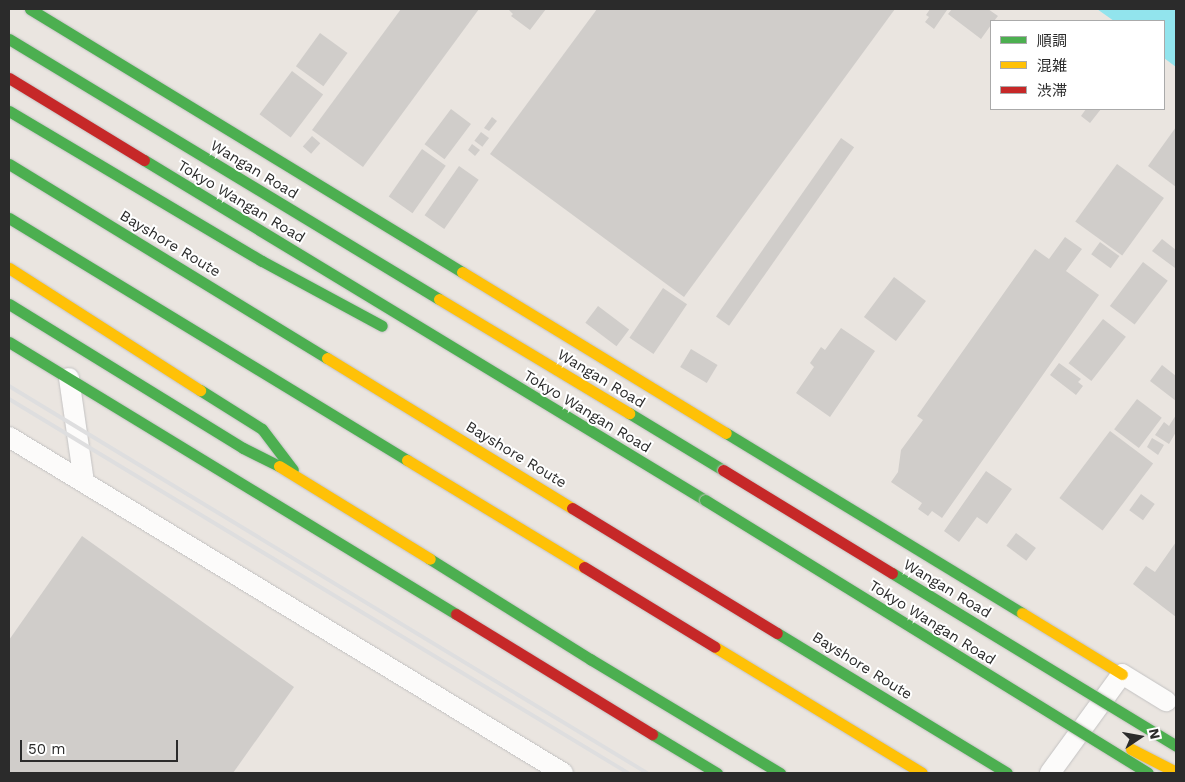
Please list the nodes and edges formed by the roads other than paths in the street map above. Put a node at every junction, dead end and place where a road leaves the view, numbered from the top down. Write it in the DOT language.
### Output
graph roads {
  1 [pos="30,9"];
  2 [pos="9,39"];
  3 [pos="9,78"];
  4 [pos="9,111"];
  5 [pos="9,164"];
  6 [pos="9,218"];
  7 [pos="9,268"];
  8 [pos="9,304"];
  9 [pos="392,331"];
  10 [pos="9,342"];
  11 [pos="69,378"];
  12 [pos="479,378"];
  13 [pos="9,436"];
  14 [pos="613,446"];
  15 [pos="298,476"];
  16 [pos="84,482"];
  17 [pos="1122,674"];
  18 [pos="1166,701"];
  19 [pos="1077,730"];
  20 [pos="1176,746"];
  21 [pos="1176,772"];
  22 [pos="563,773"];
  23 [pos="717,773"];
  24 [pos="780,773"];
  25 [pos="922,773"];
  26 [pos="1007,773"];
  27 [pos="1050,773"];
  28 [pos="1148,773"];
  1 -- 17 [label="main road"];
  2 -- 20 [label="main road, Wangan Road, bridge"];
  3 -- 14 [label="main road, Tokyo Wangan Road"];
  4 -- 9 [label="main road"];
  5 -- 26 [label="main road, Bayshore Route"];
  6 -- 25 [label="main road"];
  7 -- 15 [label="main road"];
  8 -- 15 [label="main road"];
  10 -- 11 [label="main road"];
  11 -- 16 [label="street"];
  11 -- 23 [label="main road"];
  12 -- 14 [label="main road"];
  13 -- 16 [label="street"];
  14 -- 19 [label="main road, Tokyo Wangan Road, bridge"];
  15 -- 24 [label="main road"];
  16 -- 22 [label="street"];
  17 -- 18 [label="street"];
  17 -- 27 [label="street"];
  19 -- 21 [label="main road, bridge"];
  19 -- 28 [label="main road, Tokyo Wangan Road, bridge"];
}
